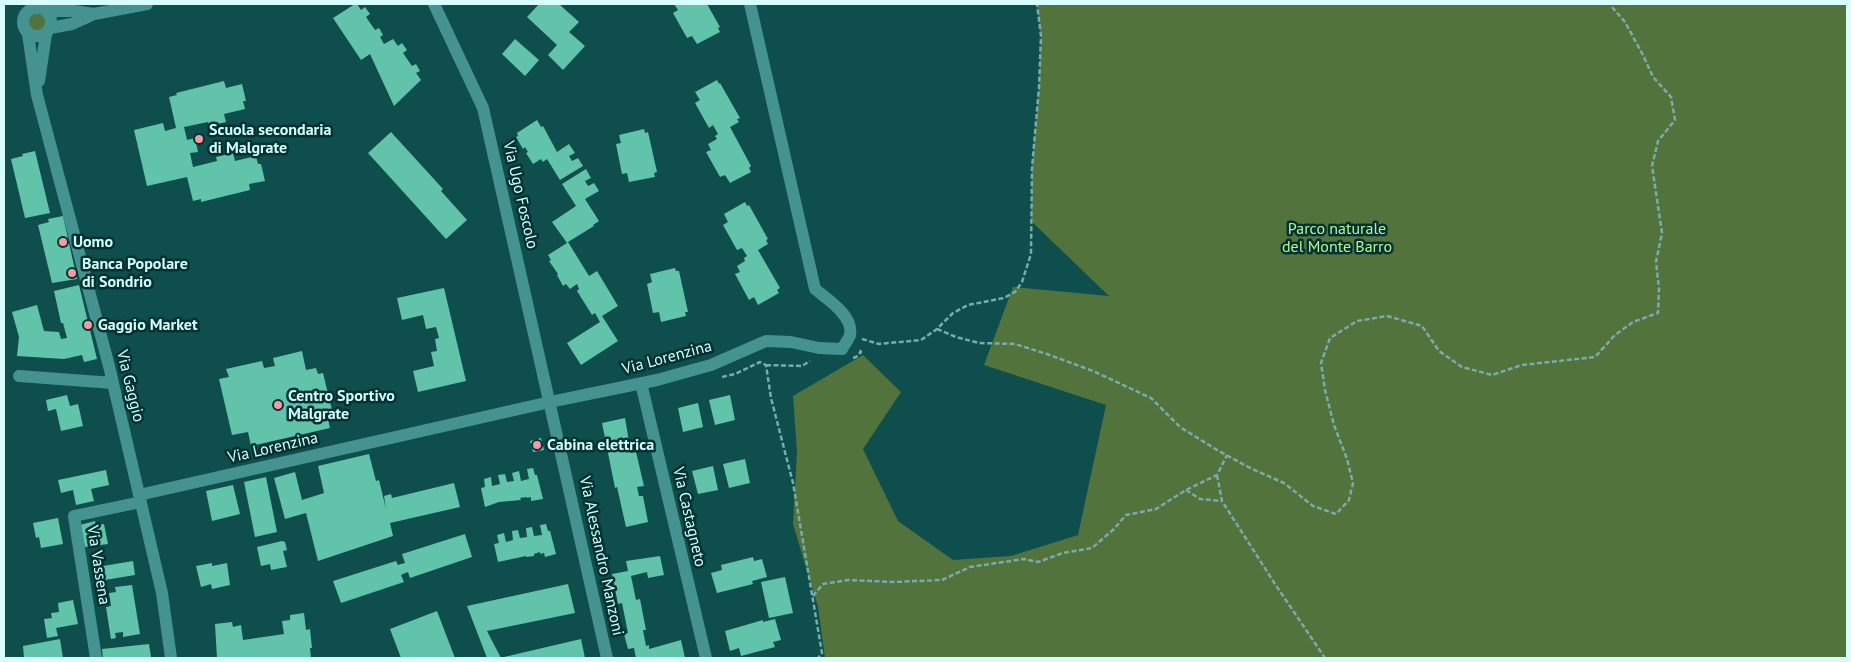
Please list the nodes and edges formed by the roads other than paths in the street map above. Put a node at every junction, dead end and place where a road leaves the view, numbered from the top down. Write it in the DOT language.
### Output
graph roads {
  1 [pos="147,4"];
  2 [pos="434,4"];
  3 [pos="750,4"];
  4 [pos="37,7"];
  5 [pos="94,14"];
  6 [pos="48,31"];
  7 [pos="28,34"];
  8 [pos="37,95"];
  9 [pos="19,376"];
  10 [pos="113,383"];
  11 [pos="641,383"];
  12 [pos="550,402"];
  13 [pos="140,498"];
  14 [pos="96,658"];
  15 [pos="171,658"];
  16 [pos="607,658"];
  17 [pos="706,658"];
  1 -- 5 [label="street"];
  2 -- 12 [label="street, Via Ugo Foscolo"];
  3 -- 11 [label="street, Via Lorenzina"];
  4 -- 5 [label="street"];
  4 -- 6 [label="street"];
  4 -- 7 [label="street"];
  5 -- 6 [label="street"];
  6 -- 7 [label="street"];
  6 -- 8 [label="street, Via Gaggio"];
  7 -- 8 [label="street, Via Gaggio"];
  8 -- 10 [label="street, Via Gaggio"];
  9 -- 10 [label="street"];
  10 -- 13 [label="street, Via Gaggio"];
  11 -- 12 [label="street, Via Lorenzina"];
  11 -- 17 [label="street, Via Castagneto"];
  12 -- 13 [label="street, Via Lorenzina"];
  12 -- 16 [label="street, Via Alessandro Manzoni"];
  13 -- 14 [label="street, Via Vassena"];
  13 -- 15 [label="street, Via Gaggio"];
}
